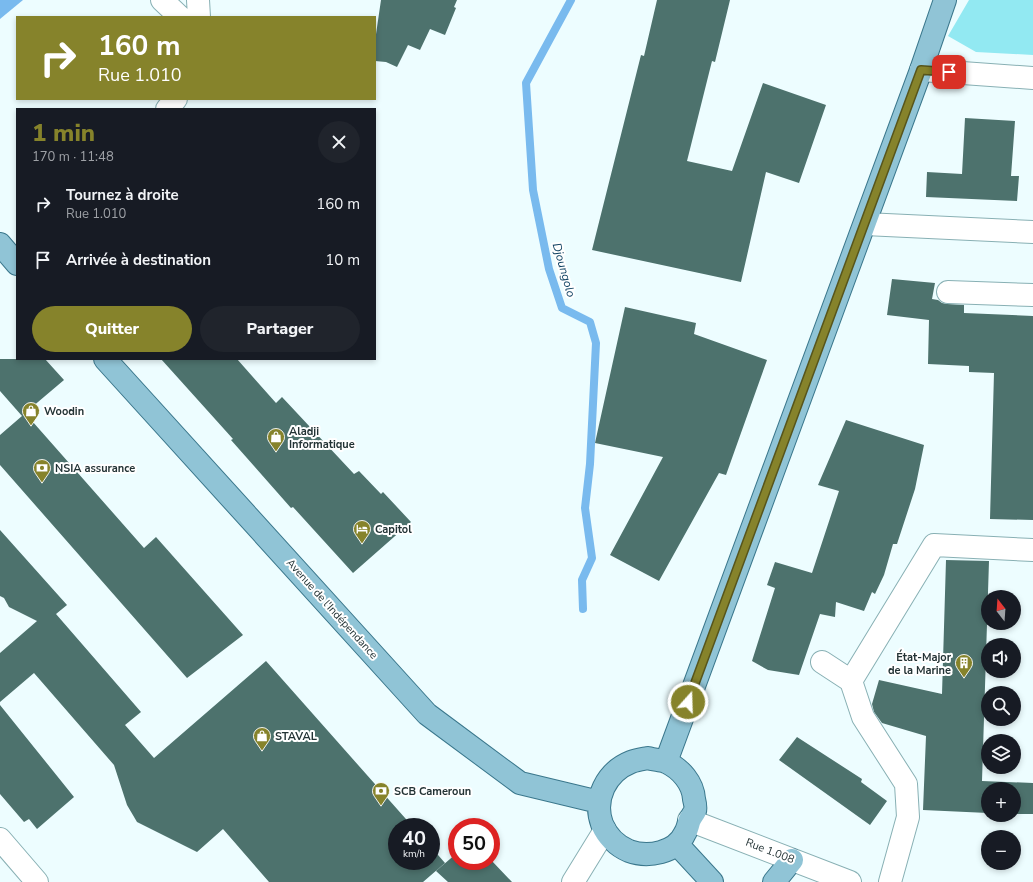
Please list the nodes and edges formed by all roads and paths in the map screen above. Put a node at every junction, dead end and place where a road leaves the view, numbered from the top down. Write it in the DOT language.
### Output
graph roads {
  1 [pos="162,0"];
  2 [pos="198,0"];
  3 [pos="945,0"];
  4 [pos="179,16"];
  5 [pos="199,16"];
  6 [pos="921,70"];
  7 [pos="1033,78"];
  8 [pos="175,100"];
  9 [pos="168,108"];
  10 [pos="865,224"];
  11 [pos="1033,232"];
  12 [pos="0,244"];
  13 [pos="16,262"];
  14 [pos="948,292"];
  15 [pos="1033,295"];
  16 [pos="106,360"];
  17 [pos="1033,550"];
  18 [pos="822,662"];
  19 [pos="851,681"];
  20 [pos="666,762"];
  21 [pos="599,802"];
  22 [pos="689,820"];
  23 [pos="605,830"];
  24 [pos="0,839"];
  25 [pos="677,844"];
  26 [pos="792,860"];
  27 [pos="37,882"];
  28 [pos="573,882"];
  29 [pos="712,882"];
  30 [pos="774,882"];
  31 [pos="850,882"];
  32 [pos="890,882"];
  1 -- 4 [label="street"];
  2 -- 5 [label="street"];
  3 -- 6 [label="main road"];
  6 -- 7 [label="street"];
  6 -- 10 [label="main road"];
  8 -- 9 [label="street"];
  10 -- 11 [label="street"];
  10 -- 20 [label="main road"];
  12 -- 13 [label="main road"];
  14 -- 15 [label="street"];
  16 -- 21 [label="main road, Avenue de l'Indépendance"];
  17 -- 19 [label="street"];
  18 -- 19 [label="street"];
  19 -- 32 [label="street"];
  20 -- 21 [label="main road"];
  20 -- 22 [label="main road"];
  21 -- 23 [label="main road"];
  22 -- 25 [label="main road"];
  22 -- 26 [label="street, Rue 1.008"];
  23 -- 25 [label="main road"];
  23 -- 28 [label="street"];
  24 -- 27 [label="street"];
  25 -- 29 [label="main road"];
  26 -- 30 [label="main road"];
  26 -- 31 [label="street, Rue 1.008"];
}
